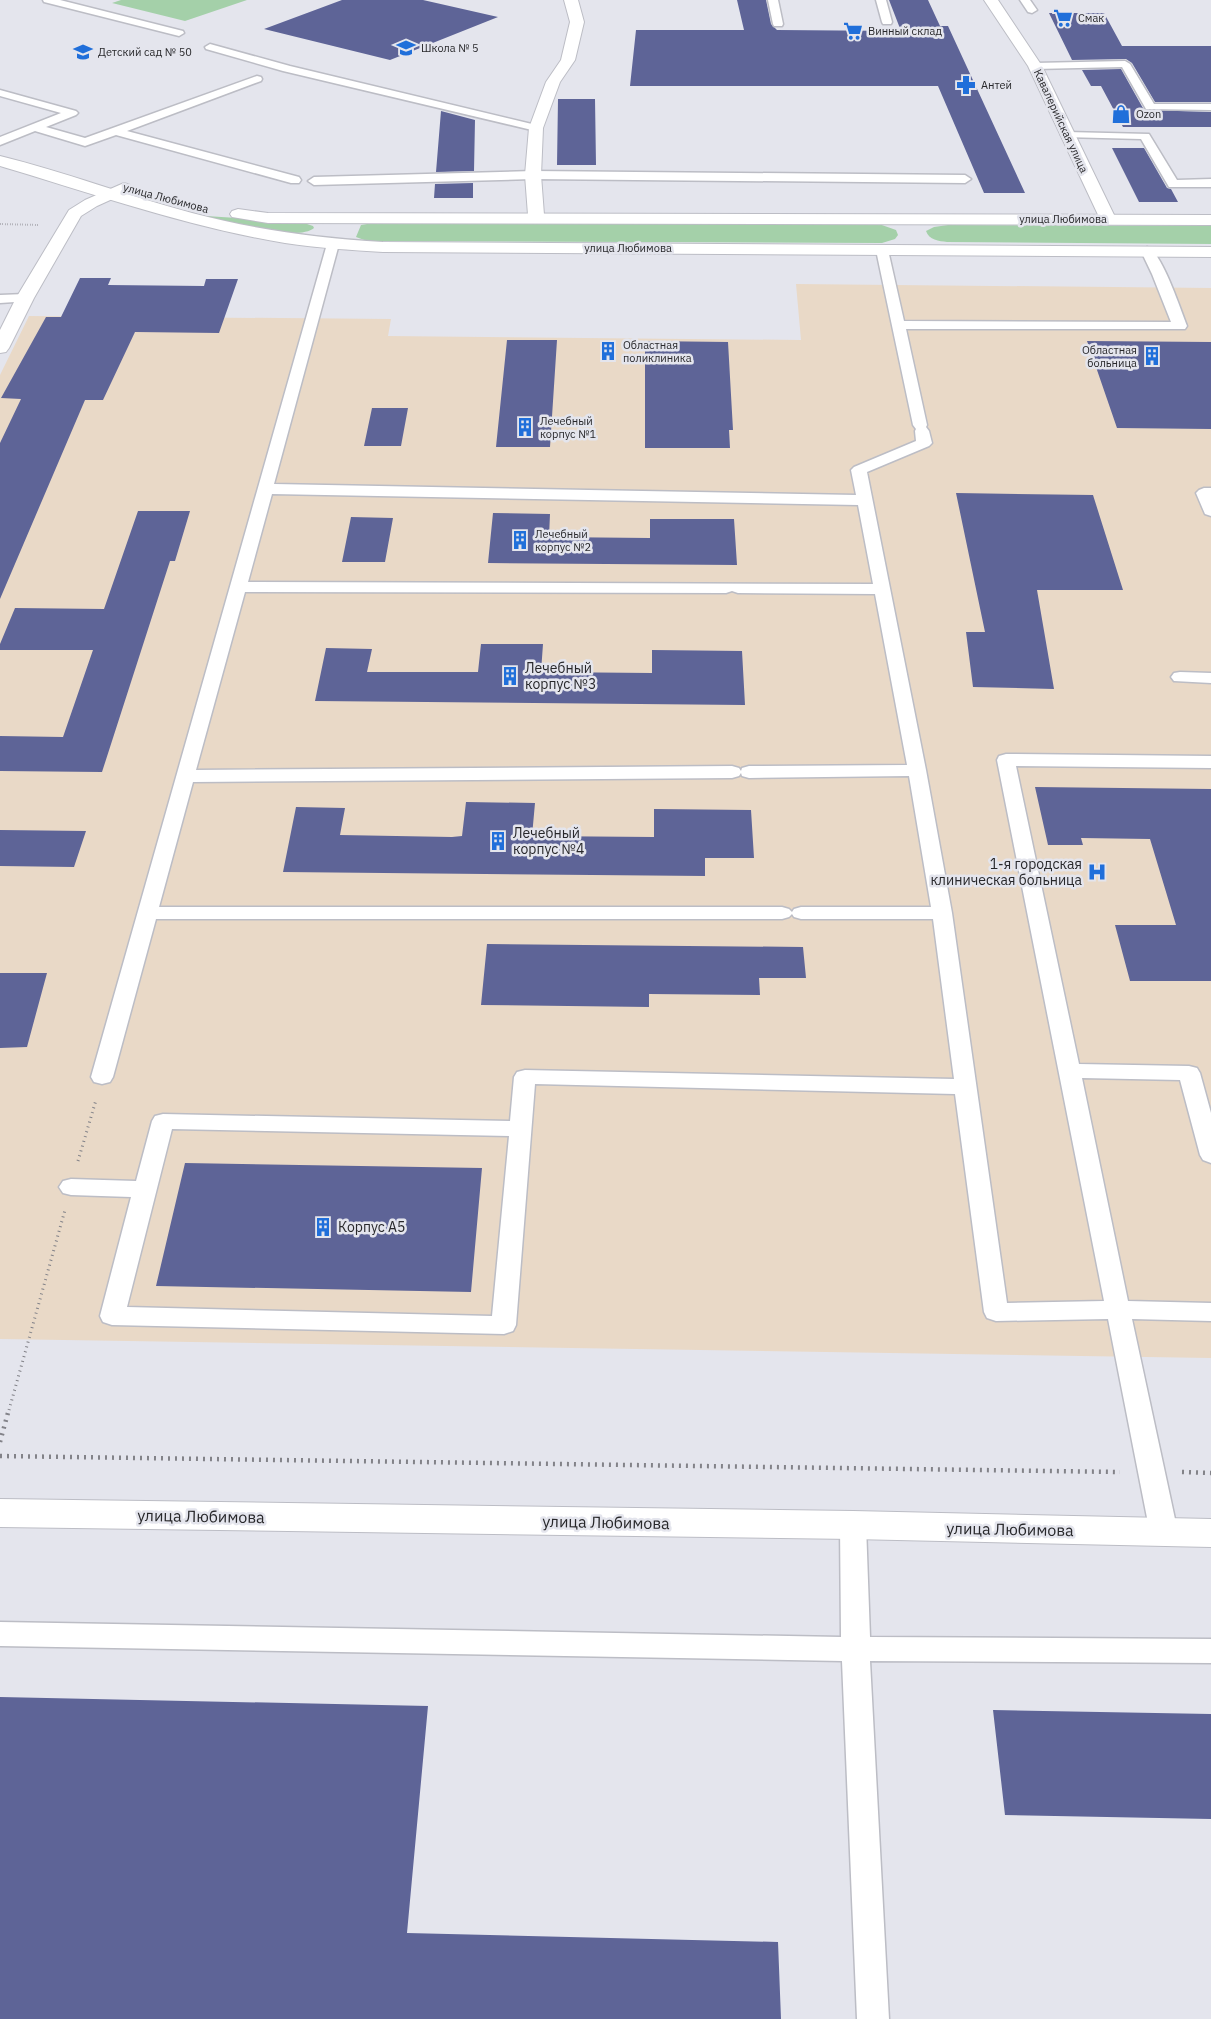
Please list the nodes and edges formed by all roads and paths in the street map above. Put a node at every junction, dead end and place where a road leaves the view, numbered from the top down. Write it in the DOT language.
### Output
graph roads {
  1 [pos="48,0"];
  2 [pos="571,0"];
  3 [pos="773,0"];
  4 [pos="881,0"];
  5 [pos="991,0"];
  6 [pos="1025,0"];
  7 [pos="1032,10"];
  8 [pos="887,22"];
  9 [pos="778,24"];
  10 [pos="179,34"];
  11 [pos="210,47"];
  12 [pos="1035,66"];
  13 [pos="257,80"];
  14 [pos="0,92"];
  15 [pos="1211,107"];
  16 [pos="33,127"];
  17 [pos="536,128"];
  18 [pos="115,131"];
  19 [pos="1067,136"];
  20 [pos="0,141"];
  21 [pos="0,152"];
  22 [pos="0,161"];
  23 [pos="533,175"];
  24 [pos="965,179"];
  25 [pos="295,180"];
  26 [pos="314,181"];
  27 [pos="1211,184"];
  28 [pos="117,190"];
  29 [pos="336,218"];
  30 [pos="534,218"];
  31 [pos="71,219"];
  32 [pos="914,219"];
  33 [pos="1108,220"];
  34 [pos="1211,220"];
  35 [pos="0,224"];
  36 [pos="333,244"];
  37 [pos="882,250"];
  38 [pos="924,250"];
  39 [pos="1147,252"];
  40 [pos="1211,252"];
  41 [pos="25,298"];
  42 [pos="0,299"];
  43 [pos="898,325"];
  44 [pos="0,348"];
  45 [pos="266,489"];
  46 [pos="1211,493"];
  47 [pos="864,500"];
  48 [pos="1211,511"];
  49 [pos="238,587"];
  50 [pos="882,589"];
  51 [pos="1180,677"];
  52 [pos="1211,678"];
  53 [pos="1211,762"];
  54 [pos="917,770"];
  55 [pos="186,776"];
  56 [pos="148,913"];
  57 [pos="942,913"];
  58 [pos="1069,1072"];
  59 [pos="102,1078"];
  60 [pos="966,1087"];
  61 [pos="521,1130"];
  62 [pos="1211,1155"];
  63 [pos="71,1187"];
  64 [pos="145,1189"];
  65 [pos="1118,1310"];
  66 [pos="1211,1312"];
  67 [pos="0,1442"];
  68 [pos="0,1456"];
  69 [pos="1152,1472"];
  70 [pos="1211,1473"];
  71 [pos="0,1513"];
  72 [pos="853,1525"];
  73 [pos="1164,1533"];
  74 [pos="1211,1533"];
  75 [pos="0,1634"];
  76 [pos="856,1649"];
  77 [pos="1211,1650"];
  78 [pos="873,2019"];
  1 -- 10 [label="lane"];
  2 -- 17 [label="main road"];
  3 -- 9 [label="lane"];
  4 -- 8 [label="lane"];
  5 -- 12 [label="main road, Кавалерийская улица"];
  6 -- 7 [label="lane"];
  11 -- 17 [label="lane"];
  12 -- 15 [label="lane"];
  12 -- 19 [label="main road, Кавалерийская улица"];
  13 -- 18 [label="lane"];
  14 -- 16 [label="lane"];
  16 -- 18 [label="lane"];
  16 -- 20 [label="lane"];
  17 -- 23 [label="main road"];
  18 -- 25 [label="lane"];
  19 -- 27 [label="lane"];
  19 -- 33 [label="main road, Кавалерийская улица"];
  21 -- 28 [label="main road, улица Любимова"];
  22 -- 28 [label="main road, улица Любимова"];
  23 -- 24 [label="lane"];
  23 -- 26 [label="lane"];
  23 -- 30 [label="main road"];
  28 -- 29 [label="main road, улица Любимова"];
  28 -- 31 [label="main road"];
  28 -- 36 [label="main road, улица Любимова"];
  29 -- 30 [label="main road, улица Любимова"];
  29 -- 36 [label="main road"];
  30 -- 32 [label="main road, улица Любимова"];
  31 -- 35 [label="path"];
  31 -- 41 [label="main road"];
  32 -- 33 [label="main road, улица Любимова"];
  32 -- 38 [label="main road"];
  33 -- 34 [label="main road, улица Любимова"];
  36 -- 37 [label="main road, улица Любимова"];
  36 -- 45 [label="lane"];
  37 -- 38 [label="main road, улица Любимова"];
  37 -- 43 [label="lane"];
  38 -- 39 [label="main road, улица Любимова"];
  39 -- 40 [label="main road, улица Любимова"];
  39 -- 43 [label="lane"];
  41 -- 42 [label="lane"];
  41 -- 44 [label="main road"];
  43 -- 47 [label="lane"];
  45 -- 47 [label="lane"];
  45 -- 49 [label="lane"];
  46 -- 48 [label="lane"];
  47 -- 50 [label="lane"];
  49 -- 50 [label="lane"];
  49 -- 55 [label="lane"];
  50 -- 54 [label="lane"];
  51 -- 52 [label="lane"];
  53 -- 58 [label="lane"];
  54 -- 55 [label="lane"];
  54 -- 57 [label="lane"];
  55 -- 56 [label="lane"];
  56 -- 57 [label="lane"];
  56 -- 59 [label="lane"];
  57 -- 60 [label="lane"];
  58 -- 62 [label="lane"];
  58 -- 65 [label="lane"];
  59 -- 63 [label="path"];
  60 -- 61 [label="lane"];
  60 -- 65 [label="lane"];
  61 -- 64 [label="lane"];
  61 -- 64 [label="lane"];
  63 -- 64 [label="lane"];
  63 -- 67 [label="path"];
  65 -- 66 [label="lane"];
  65 -- 69 [label="lane"];
  68 -- 69 [label="path"];
  69 -- 70 [label="path"];
  69 -- 73 [label="lane"];
  71 -- 72 [label="main road, улица Любимова"];
  72 -- 73 [label="main road, улица Любимова"];
  72 -- 76 [label="lane"];
  73 -- 74 [label="main road, улица Любимова"];
  75 -- 76 [label="lane"];
  76 -- 77 [label="lane"];
  76 -- 78 [label="lane"];
}
